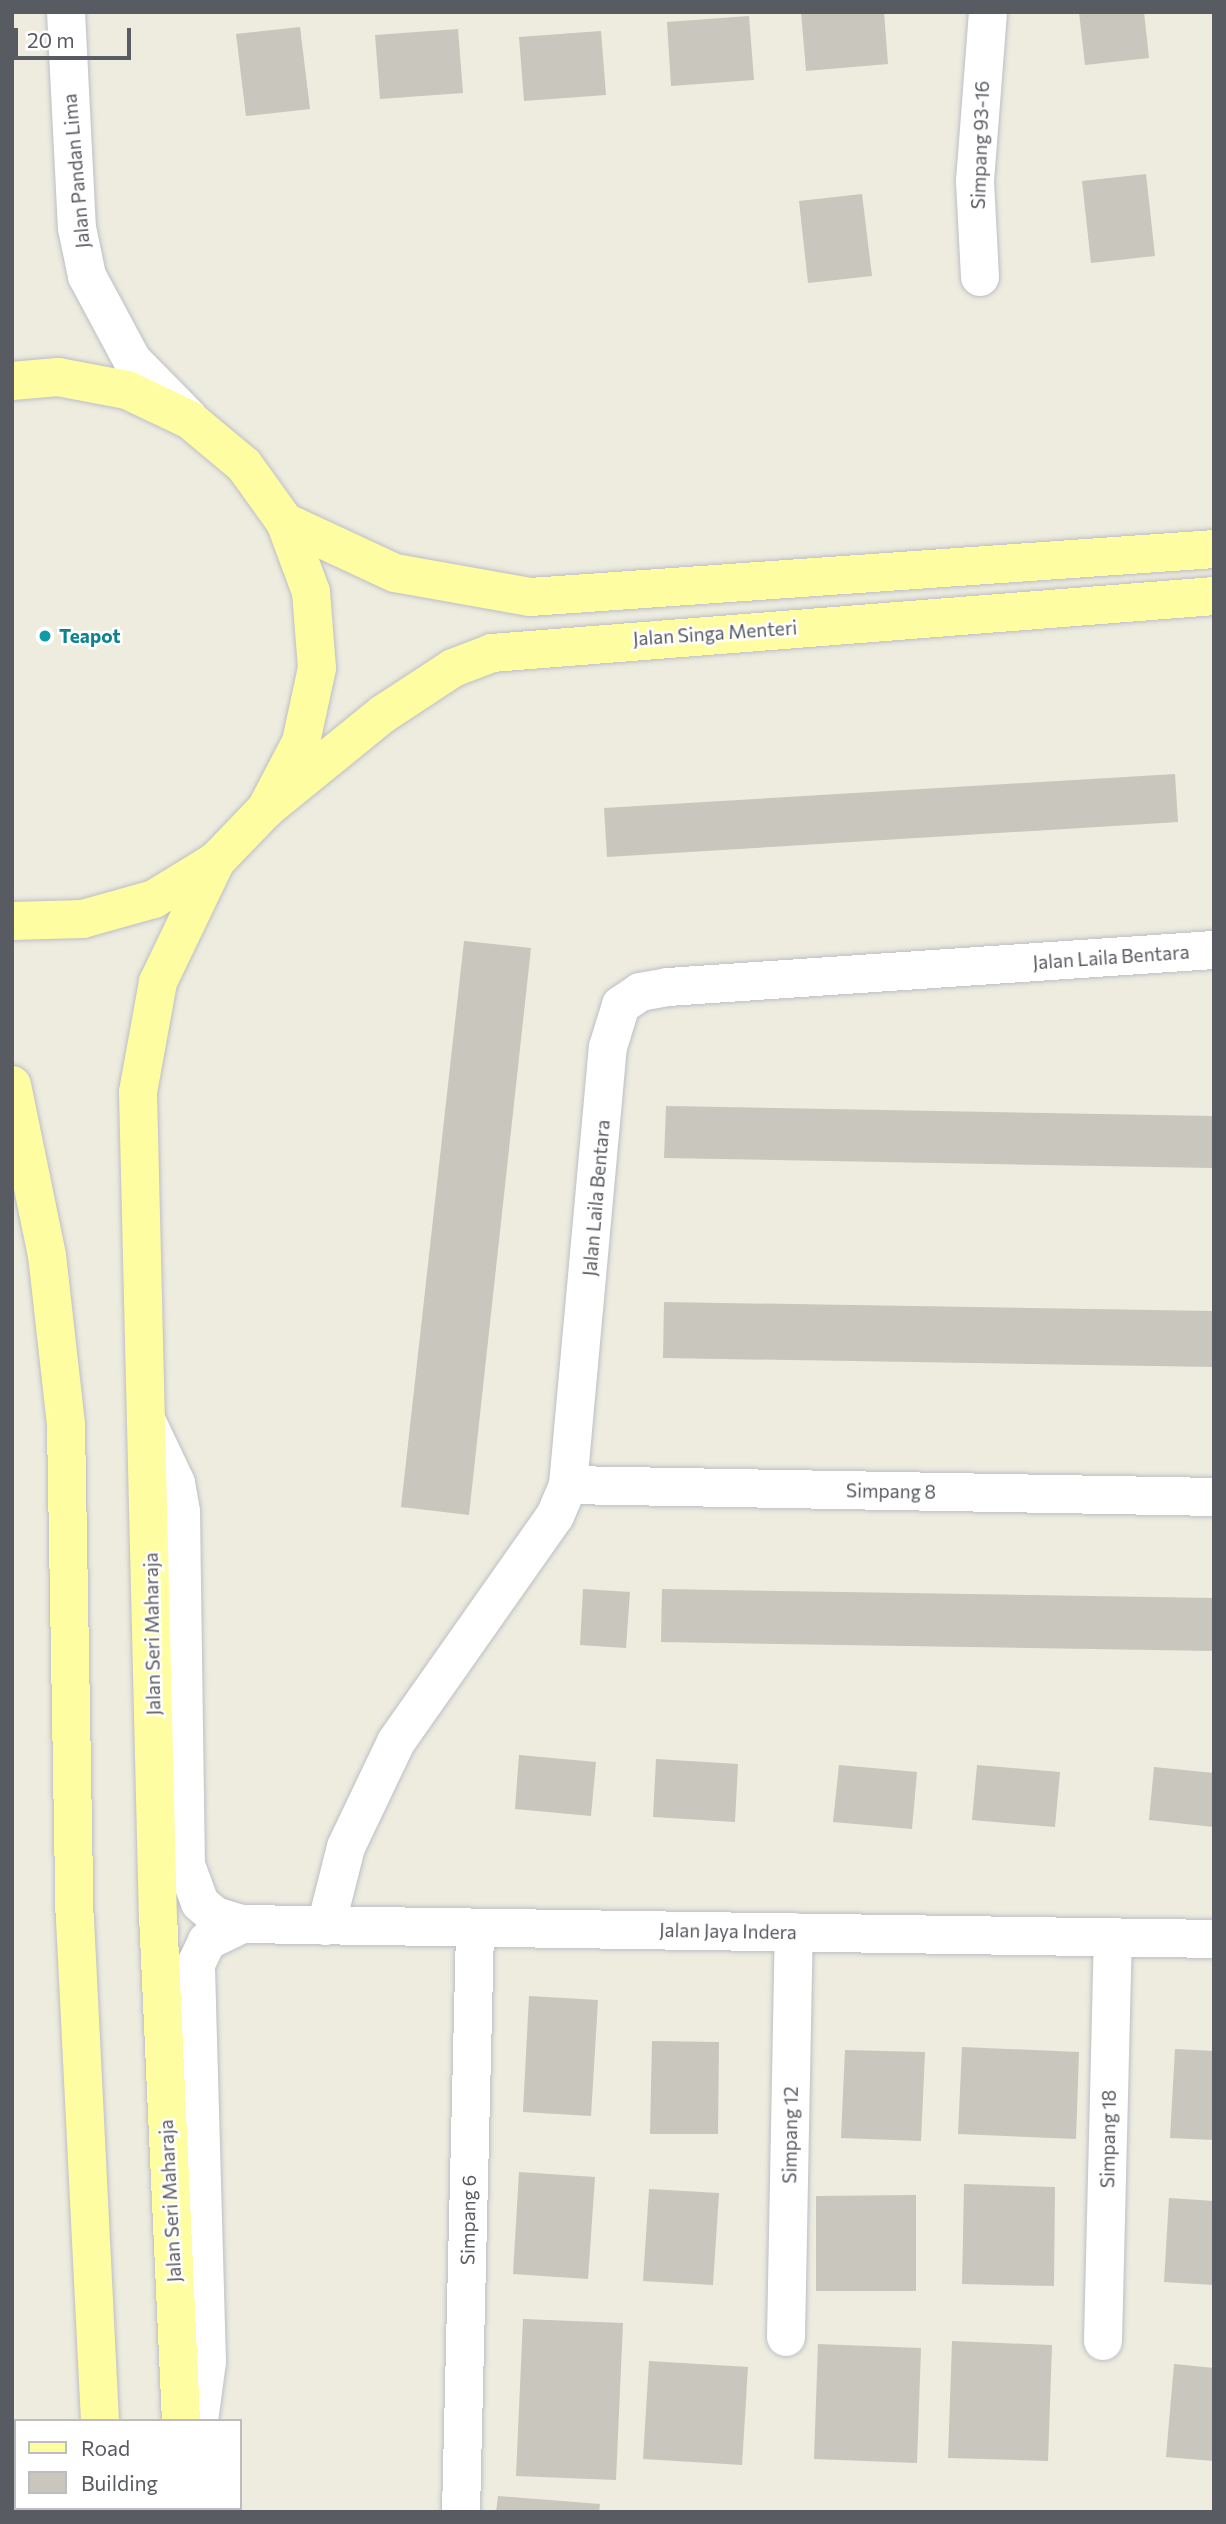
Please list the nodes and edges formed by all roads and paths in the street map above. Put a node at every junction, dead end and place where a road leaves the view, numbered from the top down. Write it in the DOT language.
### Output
graph roads {
  1 [pos="66,12"];
  2 [pos="988,12"];
  3 [pos="980,277"];
  4 [pos="12,381"];
  5 [pos="190,420"];
  6 [pos="285,522"];
  7 [pos="1214,549"];
  8 [pos="1214,596"];
  9 [pos="266,809"];
  10 [pos="216,862"];
  11 [pos="12,921"];
  12 [pos="1214,950"];
  13 [pos="12,1085"];
  14 [pos="147,1422"];
  15 [pos="568,1485"];
  16 [pos="1214,1497"];
  17 [pos="242,1924"];
  18 [pos="326,1926"];
  19 [pos="475,1929"];
  20 [pos="794,1932"];
  21 [pos="1113,1938"];
  22 [pos="1214,1939"];
  23 [pos="786,2337"];
  24 [pos="1103,2341"];
  25 [pos="100,2419"];
  26 [pos="181,2419"];
  27 [pos="199,2419"];
  28 [pos="461,2512"];
  1 -- 5 [label="street, Jalan Pandan Lima"];
  2 -- 3 [label="street, Simpang 93-16"];
  4 -- 5 [label="main road"];
  5 -- 6 [label="main road"];
  6 -- 7 [label="main road"];
  6 -- 9 [label="main road"];
  8 -- 9 [label="main road, Jalan Singa Menteri"];
  9 -- 10 [label="main road"];
  10 -- 11 [label="main road"];
  10 -- 14 [label="main road, Jalan Seri Maharaja"];
  12 -- 15 [label="street, Jalan Laila Bentara"];
  13 -- 25 [label="main road"];
  14 -- 17 [label="street"];
  14 -- 26 [label="main road, Jalan Seri Maharaja"];
  15 -- 16 [label="street, Simpang 8"];
  15 -- 18 [label="street, Jalan Laila Bentara"];
  17 -- 18 [label="street, Jalan Jaya Indera"];
  17 -- 27 [label="street"];
  18 -- 19 [label="street, Jalan Jaya Indera"];
  19 -- 20 [label="street, Jalan Jaya Indera"];
  19 -- 28 [label="street, Simpang 6"];
  20 -- 21 [label="street, Jalan Jaya Indera"];
  20 -- 23 [label="street, Simpang 12"];
  21 -- 22 [label="street, Jalan Jaya Indera"];
  21 -- 24 [label="street, Simpang 18"];
}
